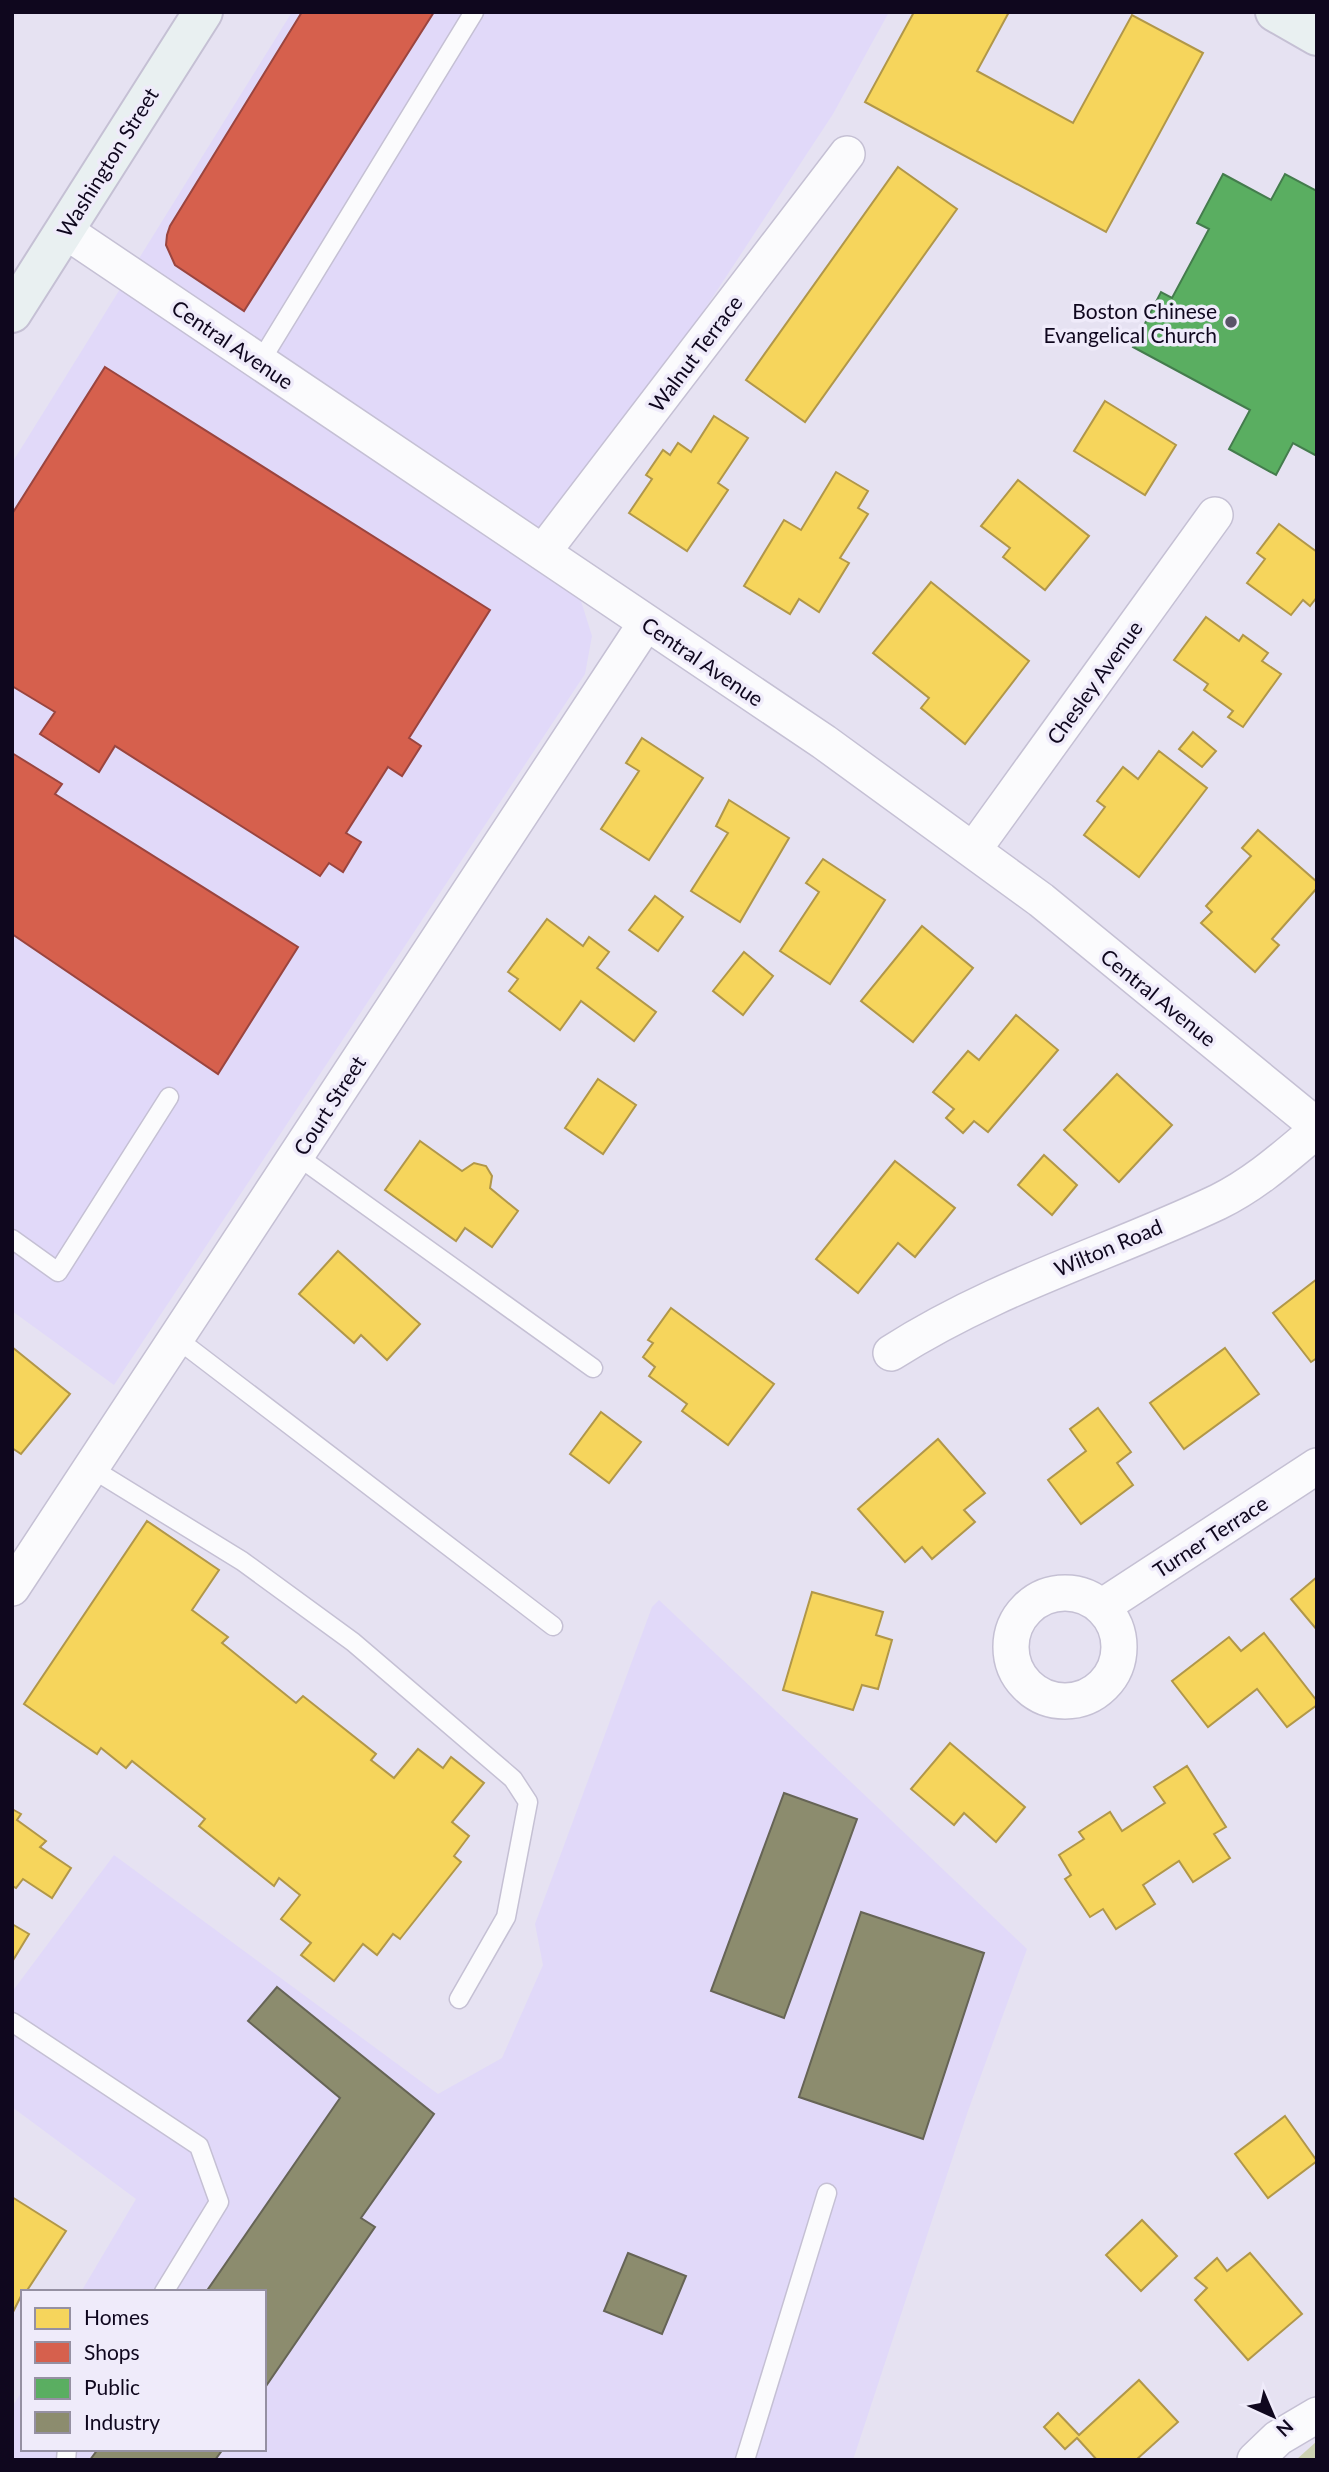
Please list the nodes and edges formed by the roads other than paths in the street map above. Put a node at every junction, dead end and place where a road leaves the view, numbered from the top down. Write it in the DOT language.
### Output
graph roads {
  1 [pos="203,12"];
  2 [pos="474,12"];
  3 [pos="1275,12"];
  4 [pos="1317,36"];
  5 [pos="847,154"];
  6 [pos="64,230"];
  7 [pos="12,313"];
  8 [pos="260,362"];
  9 [pos="1215,515"];
  10 [pos="543,552"];
  11 [pos="646,623"];
  12 [pos="974,849"];
  13 [pos="169,1097"];
  14 [pos="1317,1128"];
  15 [pos="296,1156"];
  16 [pos="12,1239"];
  17 [pos="176,1338"];
  18 [pos="891,1353"];
  19 [pos="593,1368"];
  20 [pos="1317,1466"];
  21 [pos="91,1468"];
  22 [pos="12,1588"];
  23 [pos="1103,1606"];
  24 [pos="553,1626"];
  25 [pos="459,1999"];
  26 [pos="12,2022"];
  27 [pos="827,2193"];
  28 [pos="165,2290"];
  29 [pos="1317,2416"];
  30 [pos="745,2460"];
  31 [pos="1255,2460"];
  1 -- 6 [label="main road, Washington Street"];
  2 -- 8 [label="lane"];
  3 -- 4 [label="main road"];
  5 -- 10 [label="street, Walnut Terrace"];
  6 -- 7 [label="main road, Washington Street"];
  6 -- 8 [label="street, Central Avenue"];
  8 -- 10 [label="street, Central Avenue"];
  9 -- 12 [label="street, Chesley Avenue"];
  10 -- 11 [label="street, Central Avenue"];
  11 -- 12 [label="street, Central Avenue"];
  11 -- 15 [label="street, Court Street"];
  12 -- 14 [label="street, Central Avenue"];
  13 -- 16 [label="lane"];
  14 -- 18 [label="street, Wilton Road"];
  15 -- 17 [label="street, Court Street"];
  15 -- 19 [label="lane"];
  17 -- 21 [label="street, Court Street"];
  17 -- 24 [label="lane"];
  20 -- 23 [label="street, Turner Terrace"];
  21 -- 22 [label="street, Court Street"];
  21 -- 25 [label="lane"];
  26 -- 28 [label="lane"];
  27 -- 30 [label="lane"];
  29 -- 31 [label="street"];
}
